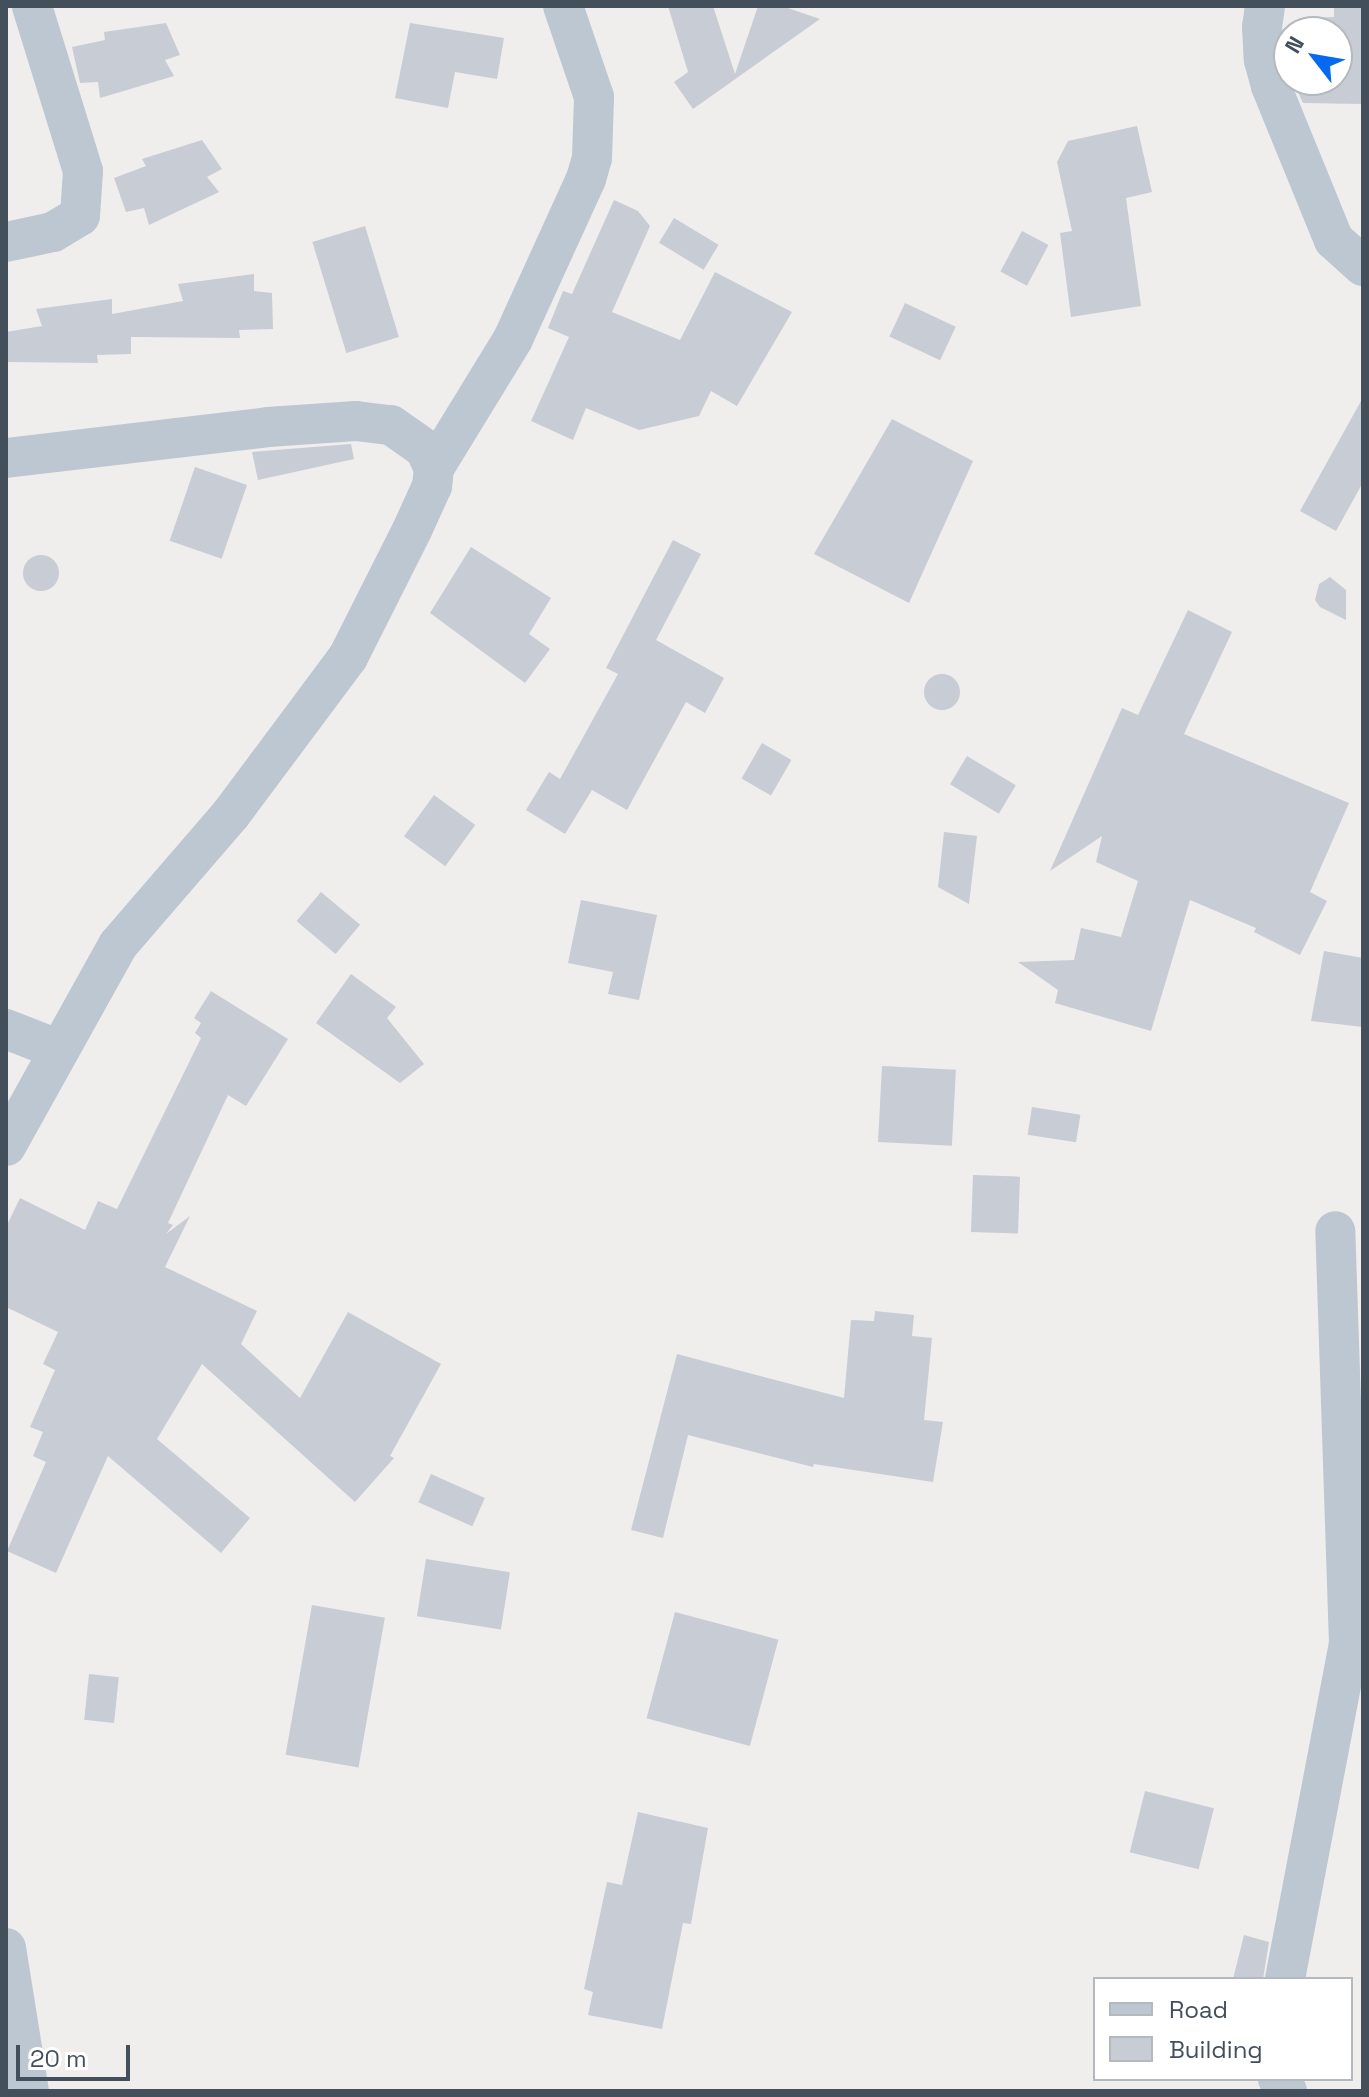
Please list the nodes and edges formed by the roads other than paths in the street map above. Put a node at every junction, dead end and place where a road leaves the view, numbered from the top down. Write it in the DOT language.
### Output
graph roads {
  1 [pos="32,6"];
  2 [pos="563,6"];
  3 [pos="1265,6"];
  4 [pos="6,242"];
  5 [pos="1363,266"];
  6 [pos="461,426"];
  7 [pos="407,435"];
  8 [pos="6,458"];
  9 [pos="434,468"];
  10 [pos="6,1029"];
  11 [pos="57,1049"];
  12 [pos="6,1146"];
  13 [pos="1335,1231"];
  14 [pos="6,1948"];
  15 [pos="1285,1977"];
  16 [pos="29,2091"];
  1 -- 4 [label="street"];
  2 -- 6 [label="street"];
  3 -- 5 [label="street"];
  6 -- 7 [label="street"];
  6 -- 9 [label="street"];
  7 -- 8 [label="street"];
  7 -- 9 [label="street"];
  9 -- 11 [label="street"];
  10 -- 11 [label="street"];
  11 -- 12 [label="street"];
  13 -- 15 [label="street"];
  14 -- 16 [label="street"];
}
